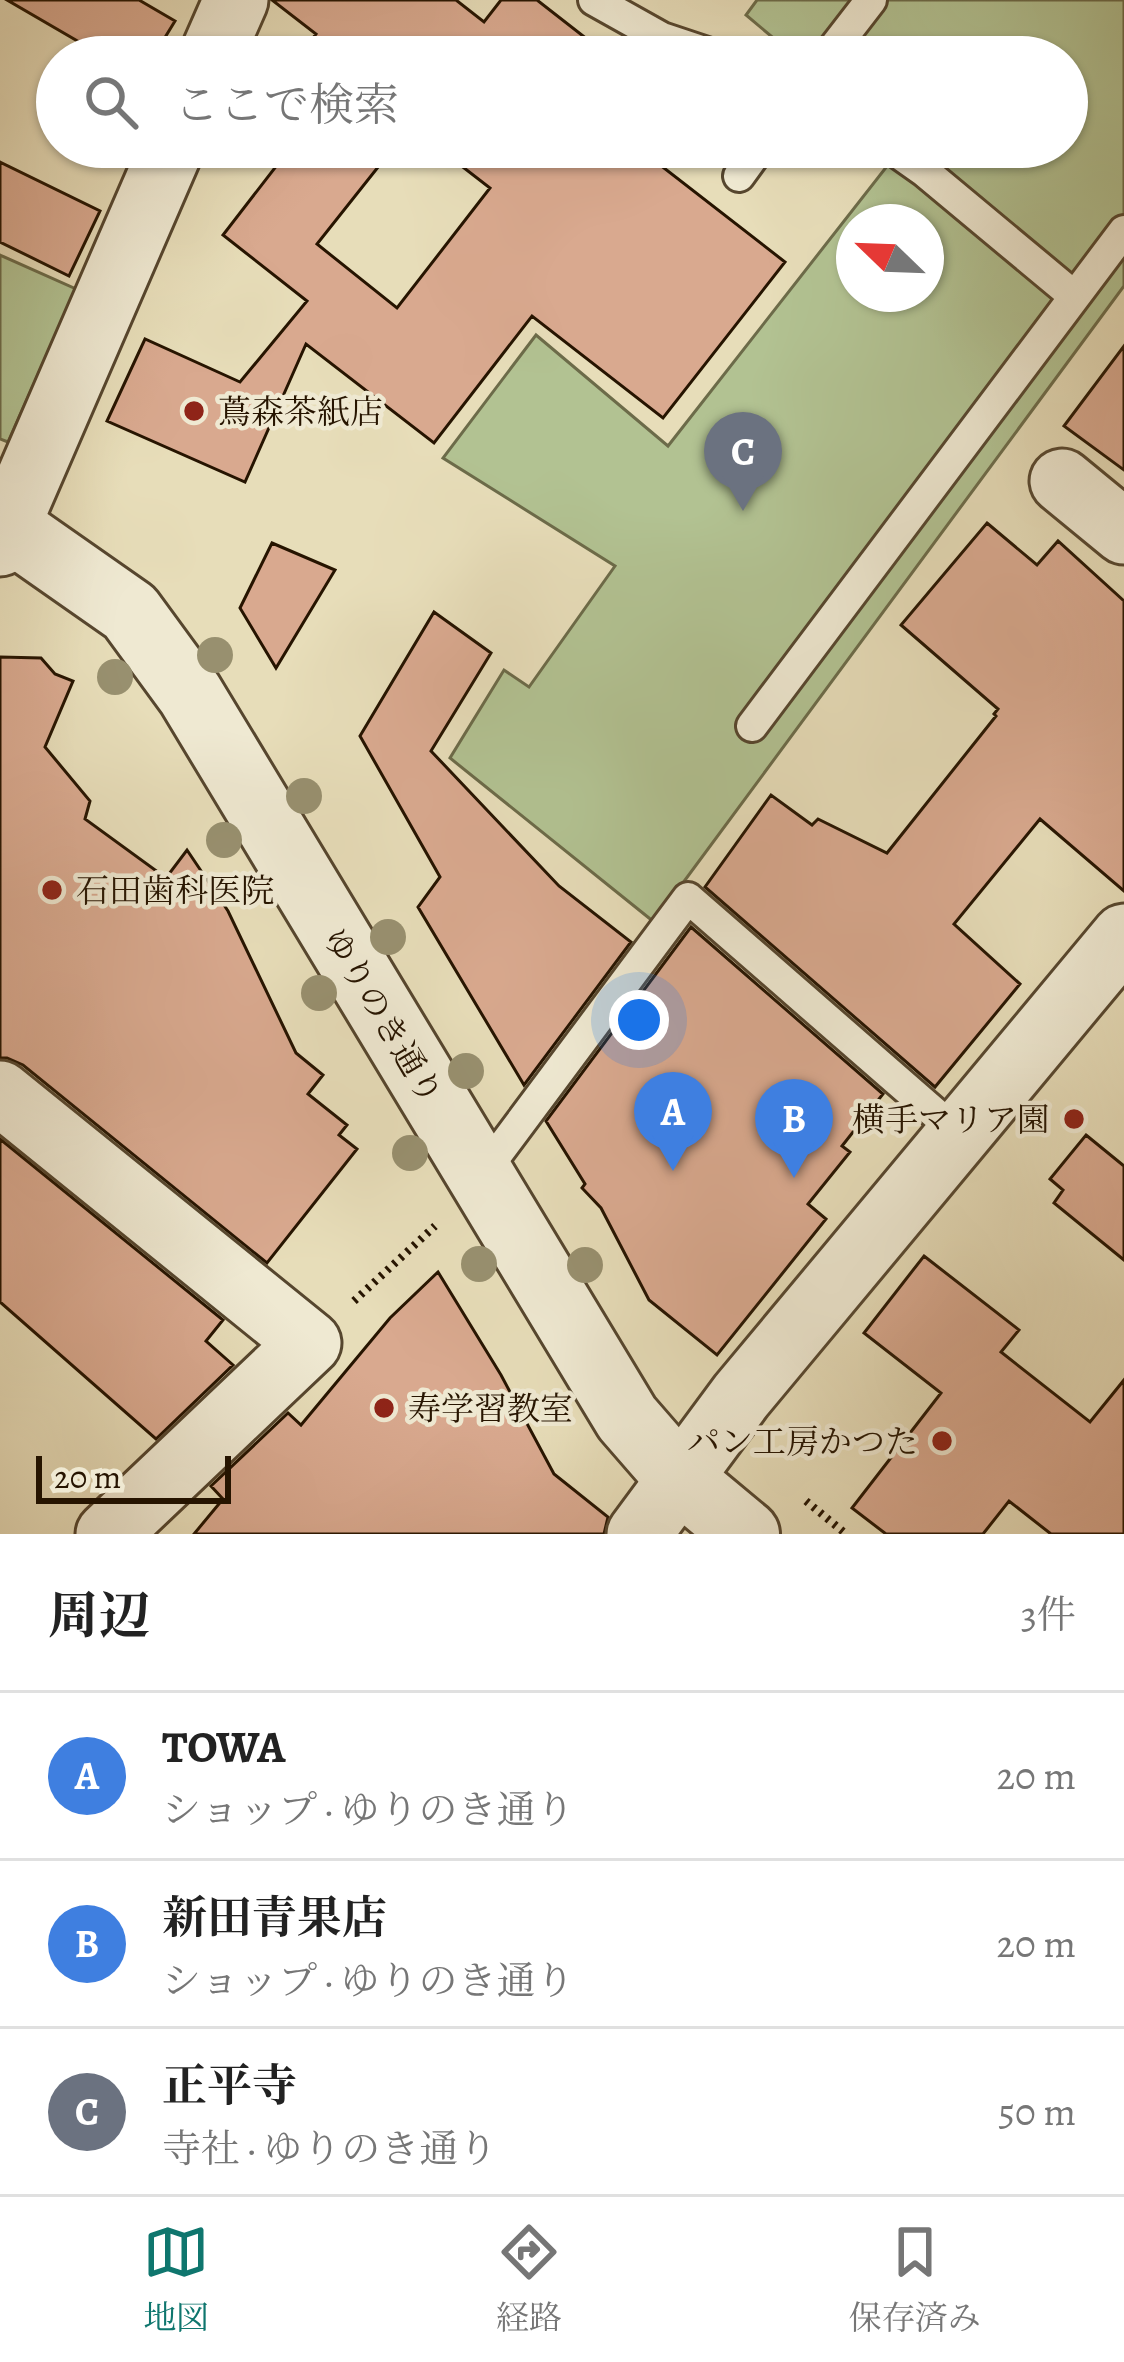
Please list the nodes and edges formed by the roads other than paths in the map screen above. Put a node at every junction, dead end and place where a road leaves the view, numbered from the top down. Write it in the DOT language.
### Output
graph roads {
  1 [pos="594,0"];
  2 [pos="871,0"];
  3 [pos="658,36"];
  4 [pos="843,36"];
  5 [pos="163,168"];
  6 [pos="745,168"];
  7 [pos="920,168"];
  8 [pos="739,176"];
  9 [pos="1124,231"];
  10 [pos="1074,296"];
  11 [pos="1062,482"];
  12 [pos="3,530"];
  13 [pos="1124,532"];
  14 [pos="752,726"];
  15 [pos="1124,936"];
  16 [pos="0,1093"];
  17 [pos="960,1135"];
  18 [pos="459,1200"];
  19 [pos="680,1478"];
  20 [pos="109,1534"];
  21 [pos="638,1534"];
  22 [pos="746,1534"];
  1 -- 3 [label="lane"];
  2 -- 4 [label="lane"];
  5 -- 12 [label="street"];
  6 -- 8 [label="lane"];
  7 -- 10 [label="lane"];
  9 -- 10 [label="lane"];
  10 -- 14 [label="lane"];
  11 -- 13 [label="street"];
  12 -- 18 [label="street, ゆりのき通り"];
  15 -- 17 [label="street"];
  16 -- 20 [label="street"];
  17 -- 18 [label="lane"];
  17 -- 19 [label="street"];
  18 -- 19 [label="street, ゆりのき通り"];
  19 -- 21 [label="street"];
  19 -- 22 [label="street, ゆりのき通り"];
}
